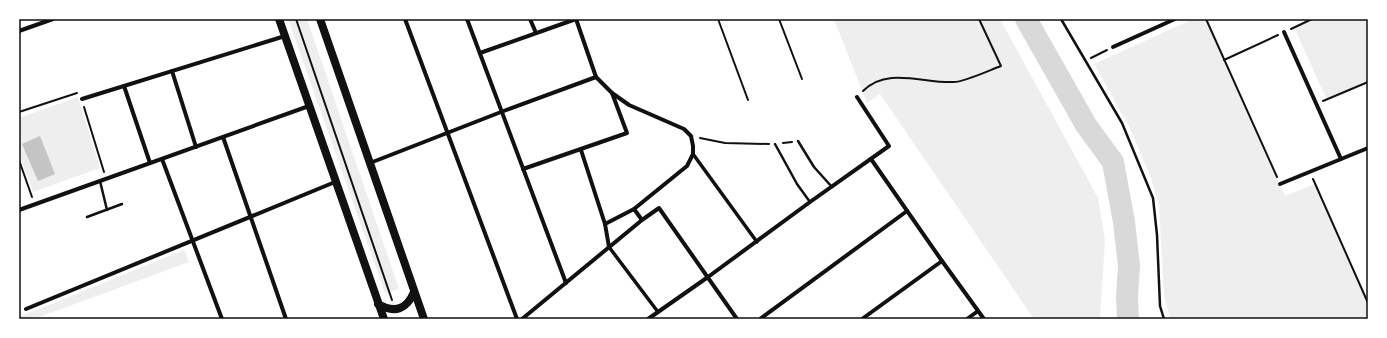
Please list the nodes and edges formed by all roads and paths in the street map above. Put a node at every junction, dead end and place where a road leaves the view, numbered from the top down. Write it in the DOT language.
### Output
graph roads {
  1 [pos="53,19"];
  2 [pos="279,19"];
  3 [pos="296,19"];
  4 [pos="320,19"];
  5 [pos="405,19"];
  6 [pos="467,19"];
  7 [pos="530,19"];
  8 [pos="576,19"];
  9 [pos="718,19"];
  10 [pos="779,19"];
  11 [pos="979,19"];
  12 [pos="1061,19"];
  13 [pos="1175,19"];
  14 [pos="1206,19"];
  15 [pos="1312,19"];
  16 [pos="19,31"];
  17 [pos="1284,32"];
  18 [pos="536,33"];
  19 [pos="284,36"];
  20 [pos="1113,47"];
  21 [pos="480,54"];
  22 [pos="1085,60"];
  23 [pos="1224,60"];
  24 [pos="172,71"];
  25 [pos="596,77"];
  26 [pos="802,79"];
  27 [pos="1368,82"];
  28 [pos="124,86"];
  29 [pos="612,93"];
  30 [pos="857,97"];
  31 [pos="82,99"];
  32 [pos="748,100"];
  33 [pos="1316,104"];
  34 [pos="309,106"];
  35 [pos="19,112"];
  36 [pos="501,112"];
  37 [pos="447,133"];
  38 [pos="690,136"];
  39 [pos="222,137"];
  40 [pos="798,141"];
  41 [pos="775,144"];
  42 [pos="196,147"];
  43 [pos="1368,148"];
  44 [pos="581,150"];
  45 [pos="693,154"];
  46 [pos="162,159"];
  47 [pos="1341,159"];
  48 [pos="19,160"];
  49 [pos="872,160"];
  50 [pos="150,163"];
  51 [pos="370,163"];
  52 [pos="523,169"];
  53 [pos="1310,172"];
  54 [pos="106,178"];
  55 [pos="100,181"];
  56 [pos="335,182"];
  57 [pos="1280,184"];
  58 [pos="832,187"];
  59 [pos="810,202"];
  60 [pos="34,204"];
  61 [pos="122,204"];
  62 [pos="634,209"];
  63 [pos="19,210"];
  64 [pos="107,210"];
  65 [pos="907,211"];
  66 [pos="87,217"];
  67 [pos="250,217"];
  68 [pos="642,220"];
  69 [pos="605,224"];
  70 [pos="192,241"];
  71 [pos="757,242"];
  72 [pos="609,247"];
  73 [pos="942,261"];
  74 [pos="708,277"];
  75 [pos="566,283"];
  76 [pos="414,292"];
  77 [pos="391,296"];
  78 [pos="1368,303"];
  79 [pos="378,304"];
  80 [pos="26,310"];
  81 [pos="978,311"];
  82 [pos="658,312"];
  83 [pos="222,319"];
  84 [pos="286,319"];
  85 [pos="384,319"];
  86 [pos="424,319"];
  87 [pos="517,319"];
  88 [pos="522,319"];
  89 [pos="648,319"];
  90 [pos="737,319"];
  91 [pos="760,319"];
  92 [pos="862,319"];
  93 [pos="967,319"];
  94 [pos="984,319"];
  95 [pos="1164,319"];
  1 -- 16 [label="street"];
  2 -- 19 [label="main road"];
  3 -- 77 [label="path"];
  4 -- 51 [label="main road"];
  5 -- 37 [label="street"];
  6 -- 21 [label="street"];
  7 -- 18 [label="street"];
  8 -- 18 [label="street"];
  8 -- 25 [label="street"];
  9 -- 32 [label="path"];
  10 -- 26 [label="path"];
  11 -- 30 [label="path"];
  12 -- 22 [label="lane"];
  13 -- 20 [label="street"];
  14 -- 23 [label="path"];
  15 -- 17 [label="path"];
  17 -- 23 [label="path"];
  17 -- 33 [label="street"];
  18 -- 21 [label="street"];
  19 -- 24 [label="street"];
  19 -- 34 [label="main road"];
  20 -- 22 [label="path"];
  21 -- 36 [label="street"];
  22 -- 95 [label="lane"];
  23 -- 57 [label="path"];
  24 -- 28 [label="street"];
  24 -- 42 [label="street"];
  25 -- 29 [label="street"];
  25 -- 36 [label="street"];
  27 -- 33 [label="path"];
  28 -- 31 [label="street"];
  28 -- 50 [label="street"];
  29 -- 38 [label="street"];
  29 -- 44 [label="street"];
  30 -- 49 [label="street"];
  31 -- 35 [label="path"];
  31 -- 54 [label="path"];
  33 -- 47 [label="street"];
  34 -- 39 [label="street"];
  34 -- 56 [label="main road"];
  36 -- 37 [label="street"];
  36 -- 52 [label="street"];
  37 -- 51 [label="street"];
  37 -- 87 [label="street"];
  38 -- 41 [label="path"];
  38 -- 45 [label="street"];
  39 -- 42 [label="street"];
  39 -- 67 [label="street"];
  40 -- 41 [label="path"];
  40 -- 58 [label="lane"];
  41 -- 59 [label="lane"];
  42 -- 46 [label="street"];
  43 -- 47 [label="street"];
  44 -- 52 [label="street"];
  44 -- 69 [label="street"];
  45 -- 62 [label="street"];
  45 -- 71 [label="street"];
  46 -- 50 [label="street"];
  46 -- 70 [label="street"];
  47 -- 53 [label="street"];
  48 -- 60 [label="path"];
  49 -- 58 [label="street"];
  49 -- 65 [label="street"];
  50 -- 54 [label="street"];
  51 -- 76 [label="main road"];
  52 -- 75 [label="street"];
  53 -- 57 [label="street"];
  53 -- 78 [label="path"];
  54 -- 55 [label="street"];
  55 -- 60 [label="street"];
  55 -- 64 [label="lane"];
  56 -- 67 [label="street"];
  56 -- 79 [label="main road"];
  58 -- 59 [label="street"];
  59 -- 71 [label="street"];
  60 -- 63 [label="street"];
  61 -- 64 [label="lane"];
  62 -- 68 [label="street"];
  62 -- 69 [label="street"];
  64 -- 66 [label="lane"];
  65 -- 73 [label="street"];
  65 -- 91 [label="street"];
  67 -- 70 [label="street"];
  67 -- 84 [label="street"];
  68 -- 72 [label="street"];
  68 -- 74 [label="street"];
  69 -- 72 [label="street"];
  70 -- 80 [label="street"];
  70 -- 83 [label="street"];
  71 -- 74 [label="street"];
  72 -- 75 [label="street"];
  72 -- 82 [label="street"];
  73 -- 81 [label="street"];
  73 -- 92 [label="street"];
  74 -- 82 [label="street"];
  74 -- 90 [label="street"];
  75 -- 88 [label="street"];
  76 -- 79 [label="main road"];
  76 -- 86 [label="main road"];
  79 -- 85 [label="main road"];
  81 -- 93 [label="street"];
  81 -- 94 [label="street"];
  82 -- 89 [label="street"];
}
